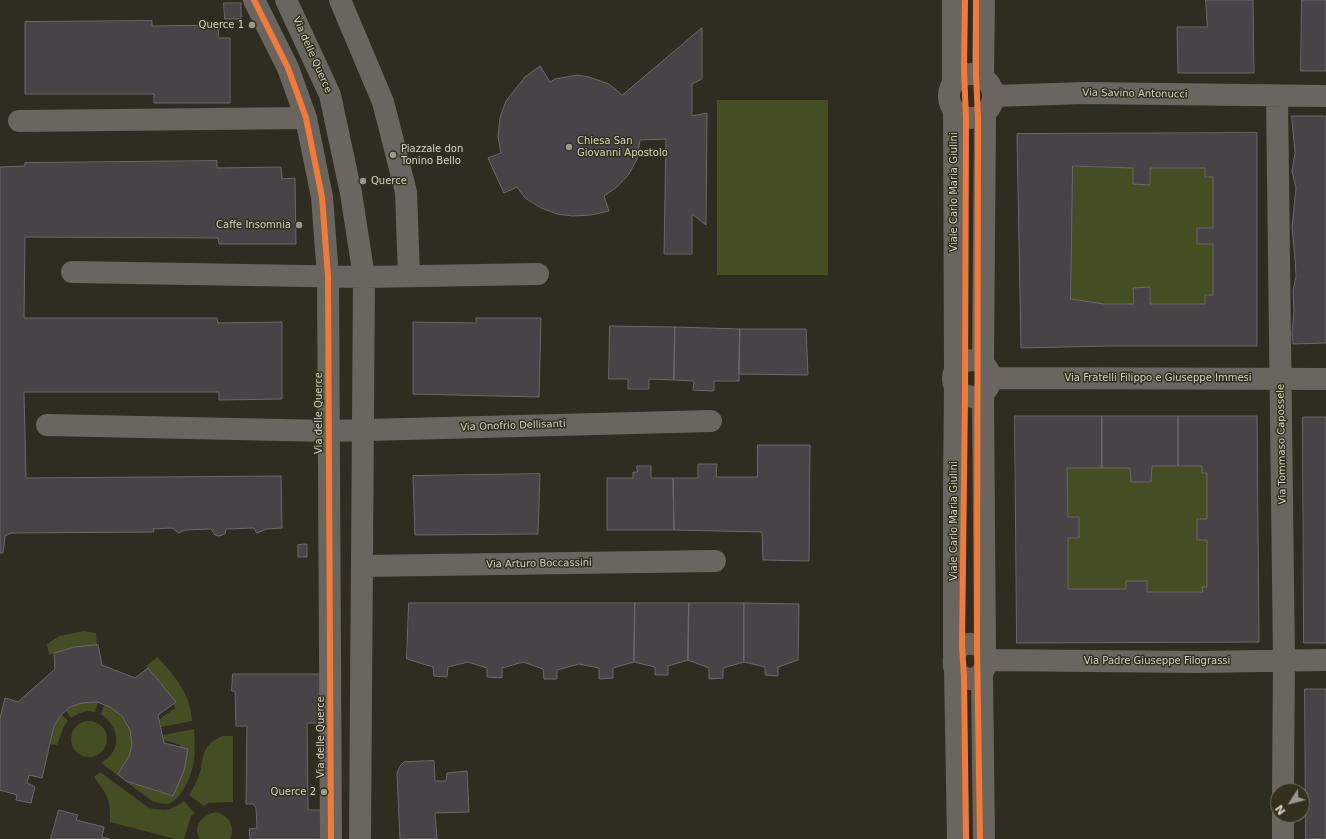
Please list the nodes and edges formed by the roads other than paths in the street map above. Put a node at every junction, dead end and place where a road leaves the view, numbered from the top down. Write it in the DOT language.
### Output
graph roads {
  1 [pos="254,0"];
  2 [pos="286,0"];
  3 [pos="340,0"];
  4 [pos="953,0"];
  5 [pos="984,0"];
  6 [pos="953,84"];
  7 [pos="987,96"];
  8 [pos="1277,96"];
  9 [pos="1326,96"];
  10 [pos="954,111"];
  11 [pos="306,118"];
  12 [pos="19,121"];
  13 [pos="72,272"];
  14 [pos="538,274"];
  15 [pos="328,276"];
  16 [pos="409,276"];
  17 [pos="364,277"];
  18 [pos="986,378"];
  19 [pos="1281,378"];
  20 [pos="1326,378"];
  21 [pos="955,379"];
  22 [pos="711,421"];
  23 [pos="47,426"];
  24 [pos="363,430"];
  25 [pos="322,431"];
  26 [pos="715,562"];
  27 [pos="362,566"];
  28 [pos="1284,660"];
  29 [pos="1326,660"];
  30 [pos="955,662"];
  31 [pos="985,662"];
  32 [pos="1284,783"];
  33 [pos="1283,823"];
  34 [pos="331,839"];
  35 [pos="360,839"];
  36 [pos="958,839"];
  37 [pos="984,839"];
  38 [pos="1283,839"];
  1 -- 11 [label="street, Via delle Querce"];
  2 -- 17 [label="street, Via delle Querce"];
  3 -- 16 [label="street"];
  4 -- 6 [label="street"];
  5 -- 7 [label="street"];
  6 -- 7 [label="street"];
  6 -- 10 [label="street"];
  7 -- 8 [label="street, Via Savino Antonucci"];
  7 -- 10 [label="street"];
  7 -- 18 [label="street"];
  8 -- 9 [label="street, Via Savino Antonucci"];
  8 -- 19 [label="street, Via Tommaso Capossele"];
  10 -- 21 [label="street, Viale Carlo Maria Giulini"];
  11 -- 12 [label="street"];
  11 -- 15 [label="street, Via delle Querce"];
  13 -- 15 [label="street"];
  14 -- 16 [label="street"];
  15 -- 17 [label="street"];
  15 -- 25 [label="street, Via delle Querce"];
  16 -- 17 [label="street"];
  17 -- 24 [label="street, Via delle Querce"];
  18 -- 19 [label="street, Via Fratelli Filippo e Giuseppe Immesi"];
  18 -- 21 [label="street"];
  18 -- 21 [label="street"];
  18 -- 31 [label="street"];
  19 -- 20 [label="street, Via Fratelli Filippo e Giuseppe Immesi"];
  19 -- 28 [label="street, Via Tommaso Capossele"];
  21 -- 30 [label="street, Viale Carlo Maria Giulini"];
  22 -- 24 [label="street, Via Onofrio Dellisanti"];
  23 -- 25 [label="street, Via delle Querce"];
  24 -- 25 [label="street, Via Onofrio Dellisanti"];
  24 -- 27 [label="street, Via delle Querce"];
  25 -- 34 [label="street, Via delle Querce"];
  26 -- 27 [label="street, Via Arturo Boccassini"];
  27 -- 35 [label="street, Via delle Querce"];
  28 -- 29 [label="street, Via Padre Giuseppe Filograssi"];
  28 -- 31 [label="street, Via Padre Giuseppe Filograssi"];
  28 -- 32 [label="street, Via Tommaso Capossele"];
  30 -- 31 [label="street"];
  30 -- 31 [label="street"];
  30 -- 36 [label="street, Viale Carlo Maria Giulini"];
  31 -- 37 [label="street"];
  33 -- 38 [label="street"];
}
